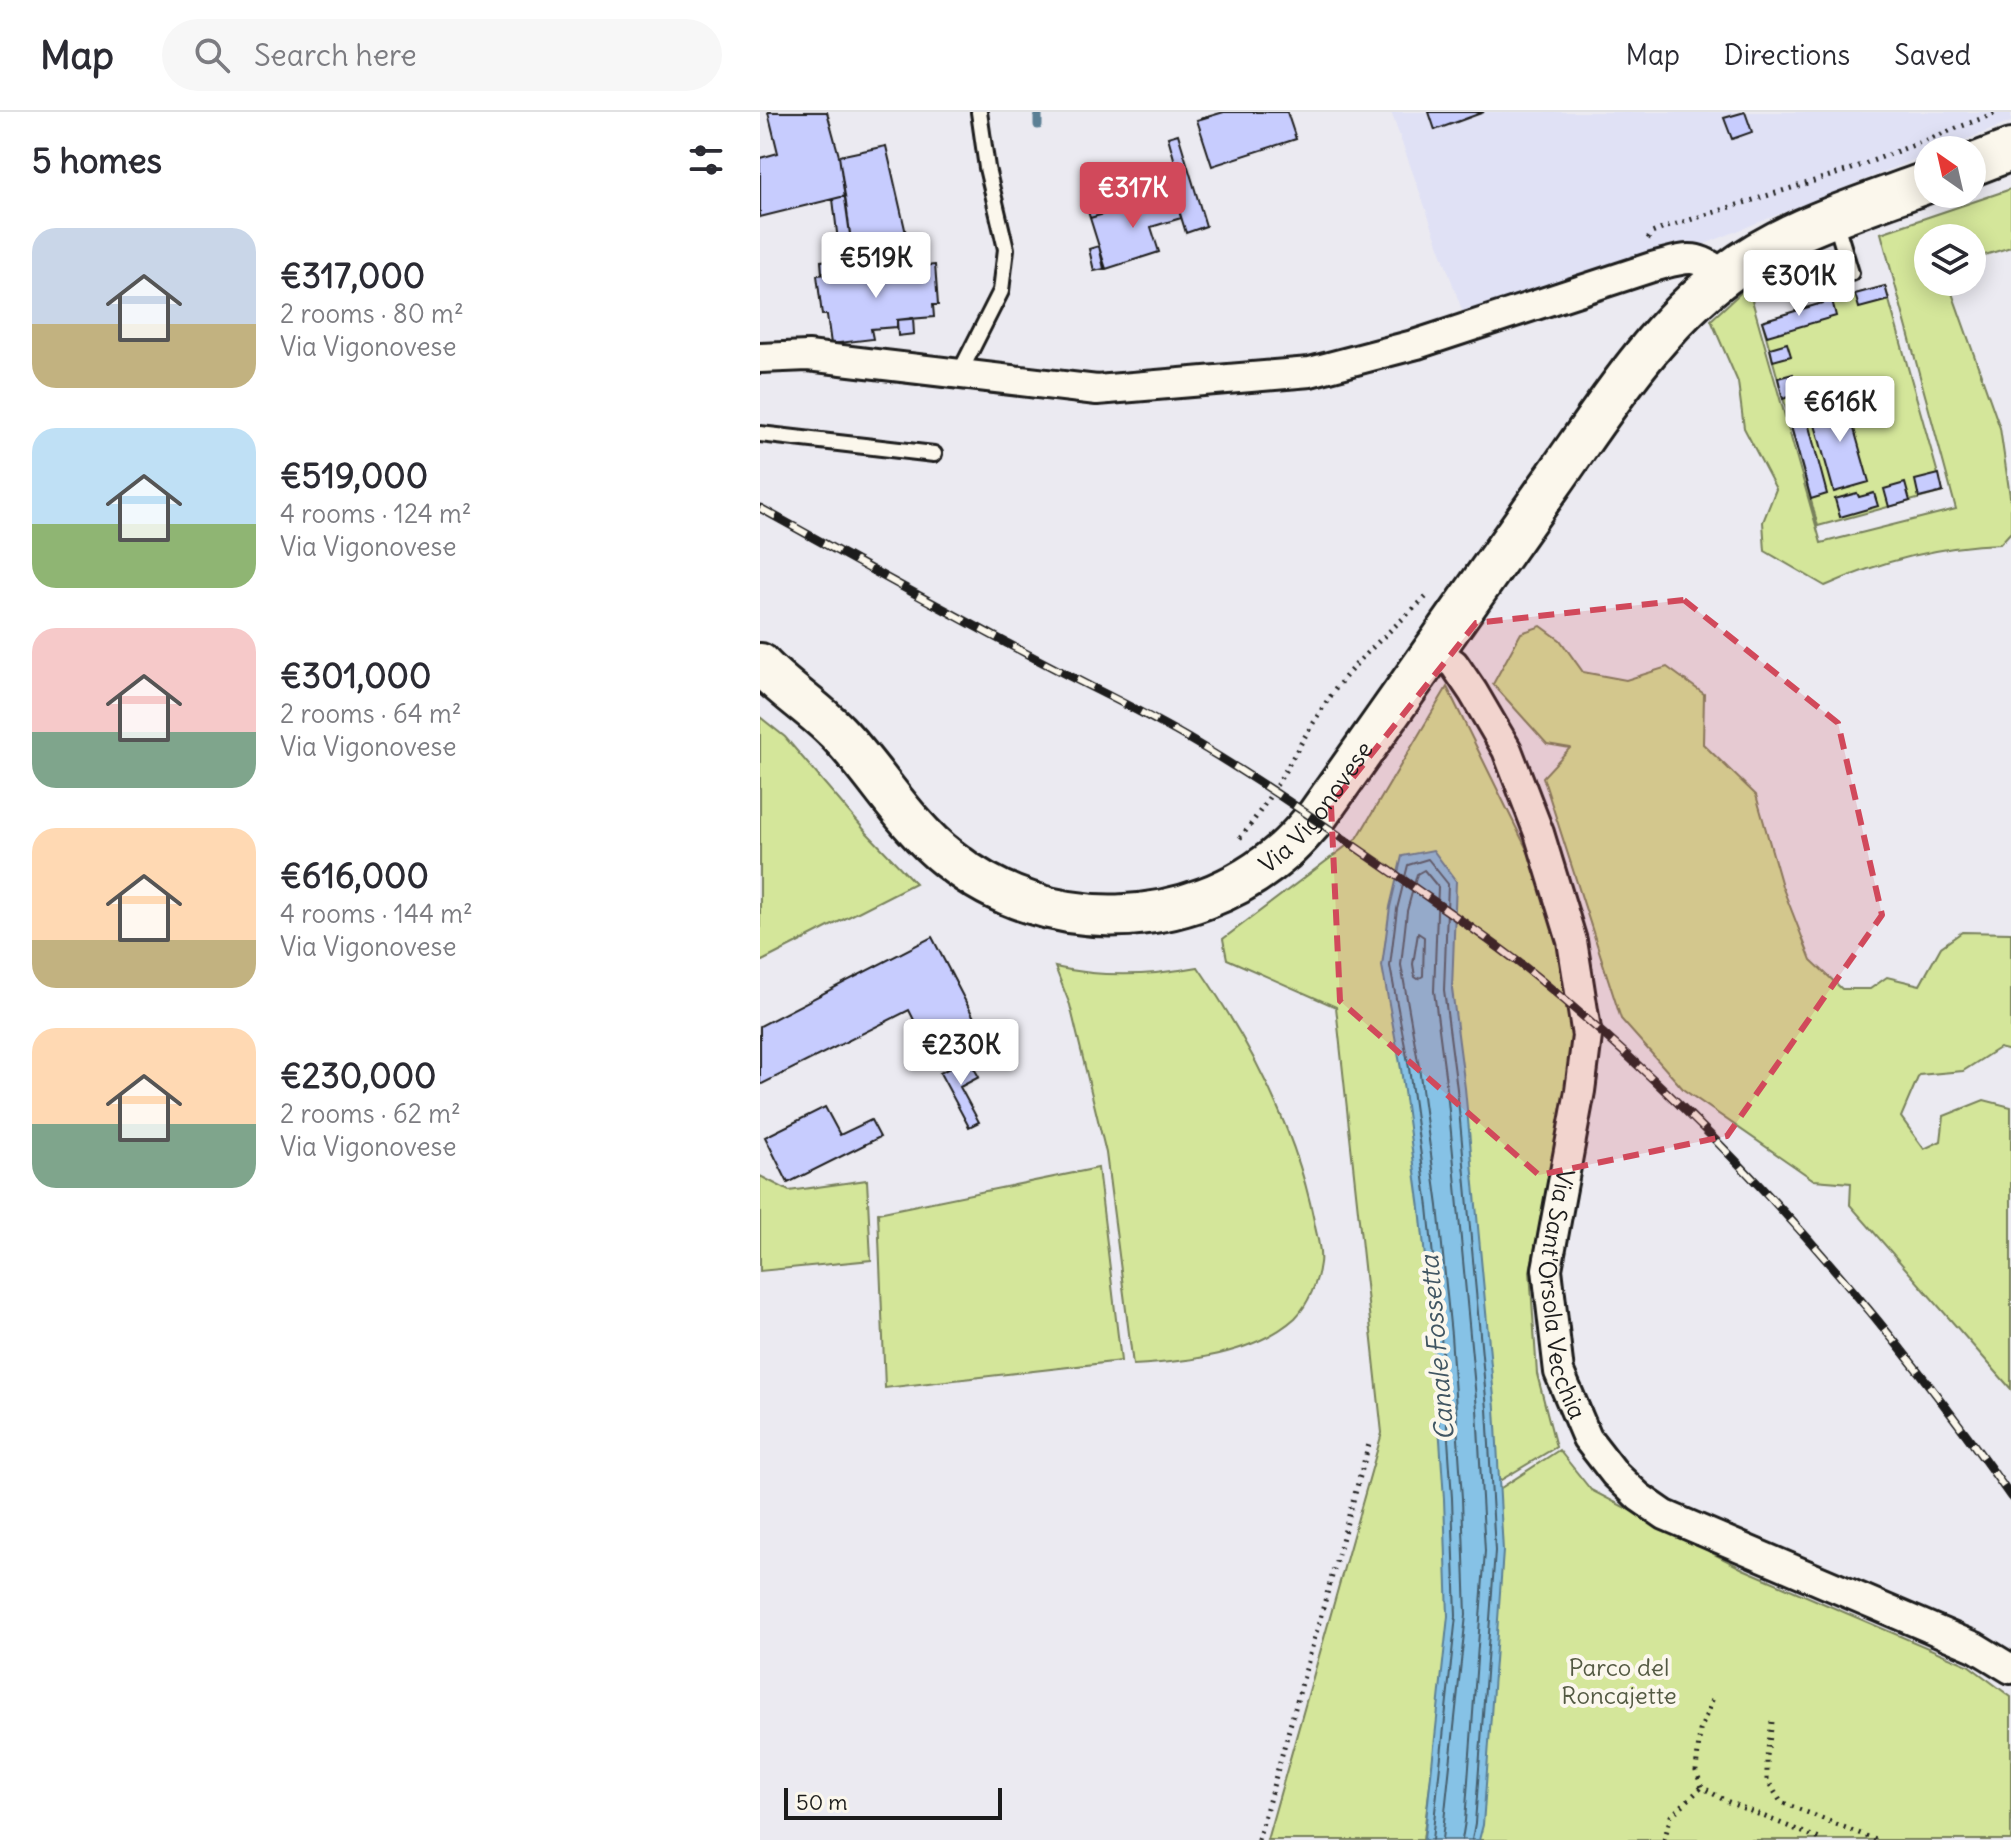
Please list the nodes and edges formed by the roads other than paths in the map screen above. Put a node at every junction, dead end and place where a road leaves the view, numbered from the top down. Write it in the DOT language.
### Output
graph roads {
  1 [pos="979,112"];
  2 [pos="2011,150"];
  3 [pos="1986,160"];
  4 [pos="1914,187"];
  5 [pos="1834,217"];
  6 [pos="1851,273"];
  7 [pos="1724,275"];
  8 [pos="760,358"];
  9 [pos="959,374"];
  10 [pos="760,434"];
  11 [pos="934,454"];
  12 [pos="1434,650"];
  13 [pos="765,673"];
  14 [pos="2011,1669"];
  1 -- 9 [label="lane"];
  2 -- 3 [label="main road"];
  4 -- 5 [label="main road, Via Vigonovese"];
  5 -- 6 [label="lane"];
  5 -- 7 [label="main road, Via Vigonovese"];
  7 -- 9 [label="street"];
  7 -- 12 [label="main road, Via Vigonovese"];
  8 -- 9 [label="street"];
  10 -- 11 [label="lane"];
  12 -- 13 [label="main road, Via Vigonovese"];
  12 -- 14 [label="street, Via Sant'Orsola Vecchia"];
}
